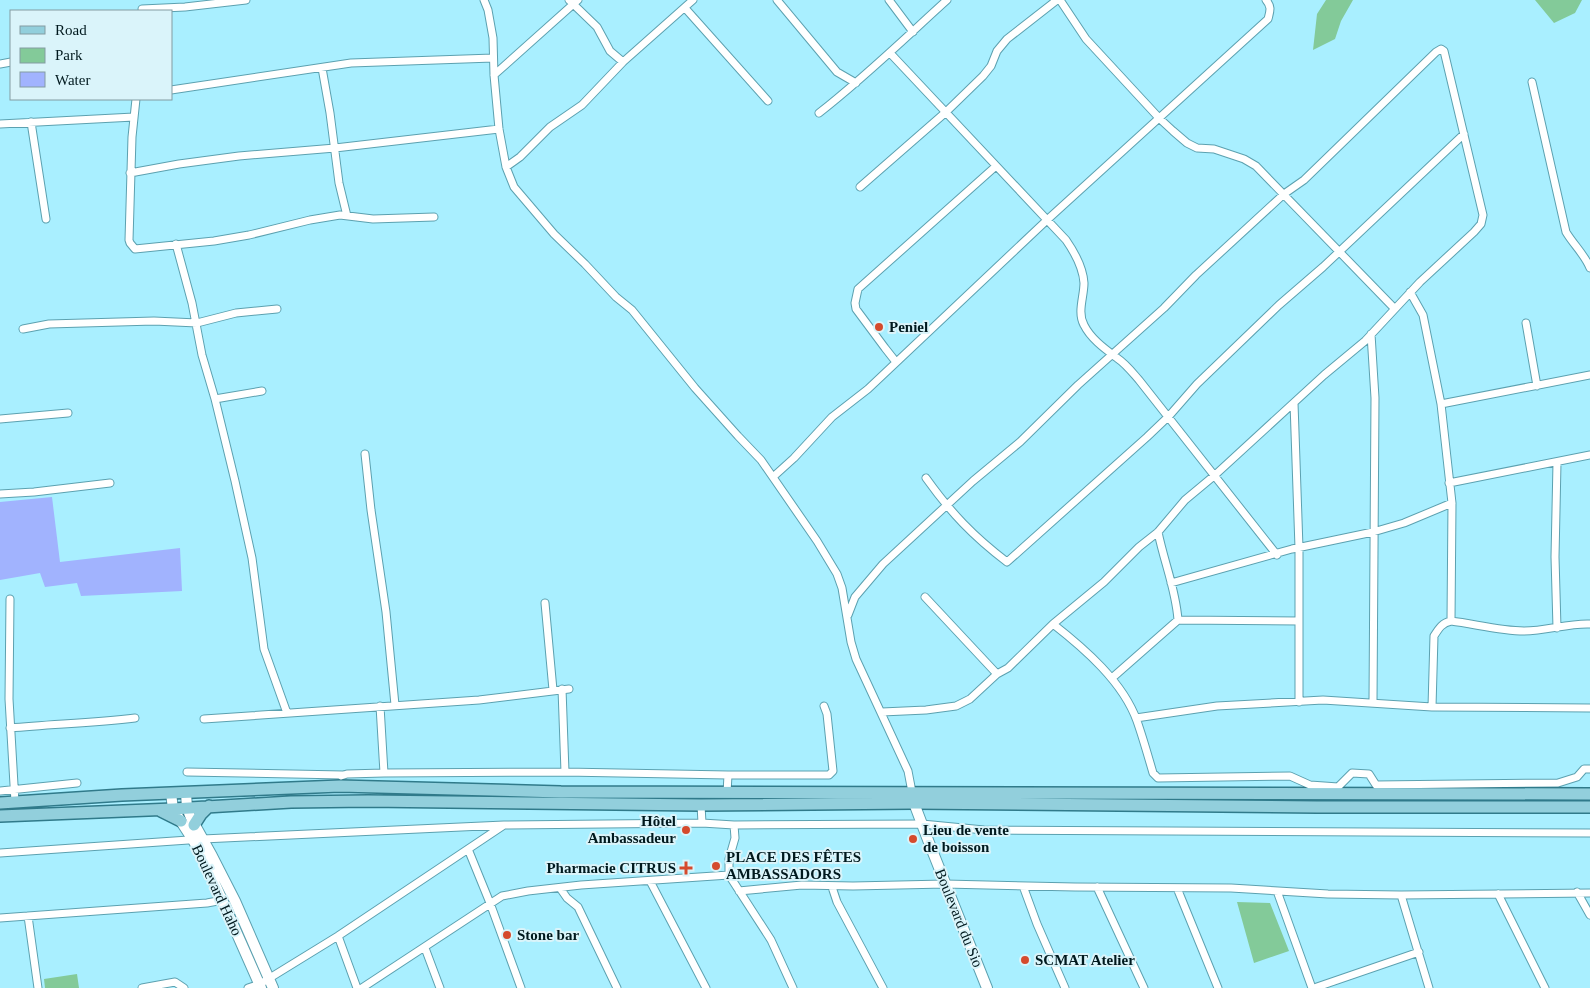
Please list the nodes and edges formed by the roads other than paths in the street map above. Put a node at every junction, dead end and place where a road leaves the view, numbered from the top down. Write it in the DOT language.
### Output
graph roads {
  1 [pos="142,0"];
  2 [pos="246,0"];
  3 [pos="484,0"];
  4 [pos="694,0"];
  5 [pos="777,0"];
  6 [pos="889,0"];
  7 [pos="947,0"];
  8 [pos="1058,0"];
  9 [pos="1266,0"];
  10 [pos="573,2"];
  11 [pos="685,8"];
  12 [pos="142,10"];
  13 [pos="913,32"];
  14 [pos="890,53"];
  15 [pos="493,58"];
  16 [pos="623,62"];
  17 [pos="322,68"];
  18 [pos="494,75"];
  19 [pos="856,82"];
  20 [pos="1532,82"];
  21 [pos="172,90"];
  22 [pos="136,100"];
  23 [pos="768,101"];
  24 [pos="946,112"];
  25 [pos="819,113"];
  26 [pos="134,118"];
  27 [pos="1160,119"];
  28 [pos="31,122"];
  29 [pos="0,124"];
  30 [pos="499,129"];
  31 [pos="1464,134"];
  32 [pos="335,148"];
  33 [pos="996,166"];
  34 [pos="506,168"];
  35 [pos="130,173"];
  36 [pos="860,186"];
  37 [pos="1284,194"];
  38 [pos="346,216"];
  39 [pos="434,218"];
  40 [pos="46,219"];
  41 [pos="1047,220"];
  42 [pos="176,244"];
  43 [pos="1339,252"];
  44 [pos="1590,268"];
  45 [pos="1410,292"];
  46 [pos="277,308"];
  47 [pos="1394,308"];
  48 [pos="197,323"];
  49 [pos="1526,324"];
  50 [pos="23,329"];
  51 [pos="1371,334"];
  52 [pos="1112,355"];
  53 [pos="896,362"];
  54 [pos="1590,375"];
  55 [pos="1537,386"];
  56 [pos="262,391"];
  57 [pos="215,399"];
  58 [pos="1294,403"];
  59 [pos="1441,404"];
  60 [pos="68,413"];
  61 [pos="1169,416"];
  62 [pos="0,419"];
  63 [pos="366,454"];
  64 [pos="1590,456"];
  65 [pos="1557,463"];
  66 [pos="1215,475"];
  67 [pos="774,477"];
  68 [pos="926,478"];
  69 [pos="110,483"];
  70 [pos="1450,483"];
  71 [pos="0,494"];
  72 [pos="1452,503"];
  73 [pos="947,507"];
  74 [pos="1158,532"];
  75 [pos="1374,532"];
  76 [pos="1299,548"];
  77 [pos="1276,554"];
  78 [pos="1171,583"];
  79 [pos="925,597"];
  80 [pos="10,599"];
  81 [pos="545,602"];
  82 [pos="848,615"];
  83 [pos="1178,620"];
  84 [pos="1299,621"];
  85 [pos="1451,621"];
  86 [pos="1053,624"];
  87 [pos="1590,624"];
  88 [pos="1557,628"];
  89 [pos="997,674"];
  90 [pos="1112,678"];
  91 [pos="553,690"];
  92 [pos="1299,702"];
  93 [pos="1373,702"];
  94 [pos="395,705"];
  95 [pos="380,706"];
  96 [pos="824,706"];
  97 [pos="1432,707"];
  98 [pos="1590,708"];
  99 [pos="882,712"];
  100 [pos="287,713"];
  101 [pos="135,718"];
  102 [pos="1136,718"];
  103 [pos="204,719"];
  104 [pos="10,728"];
  105 [pos="1590,769"];
  106 [pos="187,772"];
  107 [pos="565,772"];
  108 [pos="384,773"];
  109 [pos="343,775"];
  110 [pos="728,775"];
  111 [pos="77,783"];
  112 [pos="340,786"];
  113 [pos="1313,789"];
  114 [pos="14,790"];
  115 [pos="0,791"];
  116 [pos="186,792"];
  117 [pos="727,792"];
  118 [pos="171,793"];
  119 [pos="1590,794"];
  120 [pos="913,797"];
  121 [pos="15,802"];
  122 [pos="0,803"];
  123 [pos="701,805"];
  124 [pos="209,806"];
  125 [pos="1590,807"];
  126 [pos="187,808"];
  127 [pos="173,809"];
  128 [pos="157,810"];
  129 [pos="0,816"];
  130 [pos="181,821"];
  131 [pos="702,823"];
  132 [pos="922,824"];
  133 [pos="194,825"];
  134 [pos="504,825"];
  135 [pos="734,825"];
  136 [pos="1590,833"];
  137 [pos="198,840"];
  138 [pos="468,849"];
  139 [pos="0,853"];
  140 [pos="729,875"];
  141 [pos="650,881"];
  142 [pos="945,884"];
  143 [pos="1023,886"];
  144 [pos="1097,886"];
  145 [pos="832,887"];
  146 [pos="560,888"];
  147 [pos="1177,888"];
  148 [pos="739,891"];
  149 [pos="1277,891"];
  150 [pos="1578,892"];
  151 [pos="1590,893"];
  152 [pos="1498,894"];
  153 [pos="1401,895"];
  154 [pos="223,900"];
  155 [pos="490,903"];
  156 [pos="1590,915"];
  157 [pos="28,916"];
  158 [pos="0,918"];
  159 [pos="338,936"];
  160 [pos="254,943"];
  161 [pos="425,948"];
  162 [pos="244,949"];
  163 [pos="1419,952"];
  164 [pos="271,983"];
  165 [pos="260,986"];
  166 [pos="38,988"];
  167 [pos="142,988"];
  168 [pos="184,988"];
  169 [pos="248,988"];
  170 [pos="357,988"];
  171 [pos="362,988"];
  172 [pos="440,988"];
  173 [pos="521,988"];
  174 [pos="617,988"];
  175 [pos="706,988"];
  176 [pos="793,988"];
  177 [pos="883,988"];
  178 [pos="987,988"];
  179 [pos="1065,988"];
  180 [pos="1144,988"];
  181 [pos="1218,988"];
  182 [pos="1313,988"];
  183 [pos="1429,988"];
  184 [pos="1545,988"];
  1 -- 12 [label="street"];
  2 -- 12 [label="street"];
  3 -- 15 [label="street"];
  4 -- 11 [label="street"];
  5 -- 19 [label="street"];
  6 -- 13 [label="street"];
  7 -- 13 [label="street"];
  8 -- 24 [label="street"];
  8 -- 27 [label="street"];
  9 -- 27 [label="street"];
  10 -- 16 [label="street"];
  10 -- 18 [label="street"];
  11 -- 16 [label="street"];
  11 -- 23 [label="street"];
  13 -- 14 [label="street"];
  14 -- 19 [label="street"];
  14 -- 24 [label="street"];
  15 -- 17 [label="street"];
  15 -- 18 [label="street"];
  16 -- 34 [label="street"];
  17 -- 21 [label="street"];
  17 -- 32 [label="street"];
  18 -- 30 [label="street"];
  19 -- 25 [label="street"];
  20 -- 44 [label="street"];
  22 -- 26 [label="street"];
  24 -- 33 [label="street"];
  24 -- 36 [label="street"];
  26 -- 28 [label="street"];
  26 -- 35 [label="street"];
  27 -- 37 [label="street"];
  27 -- 41 [label="street"];
  28 -- 29 [label="street"];
  28 -- 40 [label="street"];
  30 -- 32 [label="street"];
  30 -- 34 [label="street"];
  31 -- 37 [label="street"];
  31 -- 43 [label="street"];
  31 -- 45 [label="street"];
  32 -- 35 [label="street"];
  32 -- 38 [label="street"];
  33 -- 41 [label="street"];
  33 -- 53 [label="street"];
  34 -- 67 [label="street"];
  35 -- 42 [label="street"];
  37 -- 43 [label="street"];
  37 -- 52 [label="street"];
  38 -- 39 [label="street"];
  38 -- 42 [label="street"];
  41 -- 52 [label="street"];
  41 -- 53 [label="street"];
  42 -- 48 [label="street"];
  43 -- 47 [label="street"];
  43 -- 61 [label="street"];
  45 -- 47 [label="street"];
  45 -- 59 [label="street"];
  46 -- 48 [label="street"];
  47 -- 51 [label="street"];
  48 -- 50 [label="street"];
  48 -- 57 [label="street"];
  49 -- 55 [label="street"];
  51 -- 58 [label="street"];
  51 -- 75 [label="street"];
  52 -- 61 [label="street"];
  52 -- 73 [label="street"];
  53 -- 67 [label="street"];
  54 -- 55 [label="street"];
  55 -- 59 [label="street"];
  56 -- 57 [label="street"];
  57 -- 100 [label="street"];
  58 -- 66 [label="street"];
  58 -- 76 [label="street"];
  59 -- 70 [label="street"];
  60 -- 62 [label="street"];
  61 -- 66 [label="street"];
  61 -- 73 [label="street"];
  63 -- 94 [label="street"];
  64 -- 65 [label="street"];
  65 -- 70 [label="street"];
  65 -- 88 [label="street"];
  66 -- 74 [label="street"];
  66 -- 77 [label="street"];
  67 -- 82 [label="street"];
  68 -- 73 [label="street"];
  69 -- 71 [label="street"];
  70 -- 72 [label="street"];
  72 -- 75 [label="street"];
  72 -- 85 [label="street"];
  73 -- 82 [label="street"];
  74 -- 78 [label="street"];
  74 -- 86 [label="street"];
  75 -- 76 [label="street"];
  75 -- 93 [label="street"];
  76 -- 77 [label="street"];
  76 -- 84 [label="street"];
  77 -- 78 [label="street"];
  78 -- 83 [label="street"];
  79 -- 89 [label="street"];
  80 -- 104 [label="street"];
  81 -- 91 [label="street"];
  82 -- 99 [label="street"];
  83 -- 84 [label="street"];
  83 -- 90 [label="street"];
  84 -- 92 [label="street"];
  85 -- 88 [label="street"];
  85 -- 97 [label="street"];
  86 -- 89 [label="street"];
  86 -- 90 [label="street"];
  87 -- 88 [label="street"];
  89 -- 99 [label="street"];
  90 -- 102 [label="street"];
  91 -- 94 [label="street"];
  91 -- 107 [label="street"];
  92 -- 93 [label="street"];
  92 -- 102 [label="street"];
  93 -- 97 [label="street"];
  94 -- 95 [label="street"];
  95 -- 100 [label="street"];
  95 -- 108 [label="street"];
  96 -- 110 [label="street"];
  97 -- 98 [label="street"];
  99 -- 120 [label="street"];
  100 -- 103 [label="street"];
  101 -- 104 [label="street"];
  102 -- 113 [label="street"];
  104 -- 114 [label="street"];
  105 -- 113 [label="street"];
  106 -- 109 [label="street"];
  107 -- 108 [label="street"];
  107 -- 110 [label="street"];
  108 -- 109 [label="street"];
  109 -- 112 [label="street"];
  110 -- 117 [label="street"];
  111 -- 114 [label="street"];
  112 -- 116 [label="main road"];
  112 -- 117 [label="main road"];
  113 -- 119 [label="main road"];
  113 -- 120 [label="main road"];
  114 -- 115 [label="street"];
  114 -- 121 [label="street"];
  116 -- 118 [label="main road"];
  116 -- 126 [label="main road, Boulevard Haho"];
  117 -- 120 [label="main road"];
  118 -- 121 [label="main road"];
  118 -- 127 [label="main road, Boulevard Haho"];
  120 -- 123 [label="main road"];
  120 -- 125 [label="main road"];
  120 -- 132 [label="main road, Boulevard du Sio"];
  121 -- 122 [label="main road"];
  123 -- 124 [label="main road"];
  123 -- 131 [label="street"];
  124 -- 126 [label="main road"];
  124 -- 133 [label="main road"];
  126 -- 127 [label="main road"];
  126 -- 133 [label="main road, Boulevard Haho"];
  127 -- 128 [label="main road"];
  127 -- 130 [label="main road, Boulevard Haho"];
  128 -- 129 [label="main road"];
  128 -- 130 [label="main road"];
  130 -- 137 [label="main road, Boulevard Haho"];
  131 -- 134 [label="street"];
  131 -- 135 [label="street"];
  132 -- 135 [label="street"];
  132 -- 136 [label="street"];
  132 -- 142 [label="main road, Boulevard du Sio"];
  133 -- 137 [label="main road, Boulevard Haho"];
  134 -- 137 [label="street"];
  134 -- 138 [label="street"];
  135 -- 140 [label="street"];
  137 -- 139 [label="street"];
  137 -- 154 [label="main road, Boulevard Haho"];
  137 -- 160 [label="main road, Boulevard Haho"];
  138 -- 155 [label="street"];
  138 -- 159 [label="street"];
  140 -- 141 [label="street"];
  140 -- 148 [label="street"];
  141 -- 146 [label="street"];
  141 -- 175 [label="street"];
  142 -- 143 [label="street"];
  142 -- 145 [label="street"];
  142 -- 178 [label="main road, Boulevard du Sio"];
  143 -- 144 [label="street"];
  143 -- 179 [label="street"];
  144 -- 147 [label="street"];
  144 -- 180 [label="street"];
  145 -- 148 [label="street"];
  145 -- 177 [label="street"];
  146 -- 155 [label="street"];
  146 -- 174 [label="street"];
  147 -- 149 [label="street"];
  147 -- 181 [label="street"];
  148 -- 176 [label="street"];
  149 -- 153 [label="street"];
  149 -- 182 [label="street"];
  150 -- 151 [label="street"];
  150 -- 152 [label="street"];
  150 -- 156 [label="street"];
  152 -- 153 [label="street"];
  152 -- 184 [label="street"];
  153 -- 163 [label="street"];
  154 -- 157 [label="street"];
  154 -- 162 [label="main road, Boulevard Haho"];
  155 -- 161 [label="street"];
  155 -- 173 [label="street"];
  157 -- 158 [label="street"];
  157 -- 166 [label="street"];
  159 -- 164 [label="street"];
  159 -- 170 [label="street"];
  160 -- 162 [label="main road"];
  160 -- 164 [label="main road, Boulevard Haho"];
  161 -- 171 [label="street"];
  161 -- 172 [label="street"];
  162 -- 165 [label="main road, Boulevard Haho"];
  163 -- 182 [label="street"];
  163 -- 183 [label="street"];
  164 -- 165 [label="street"];
  165 -- 169 [label="street"];
  167 -- 168 [label="street"];
}
